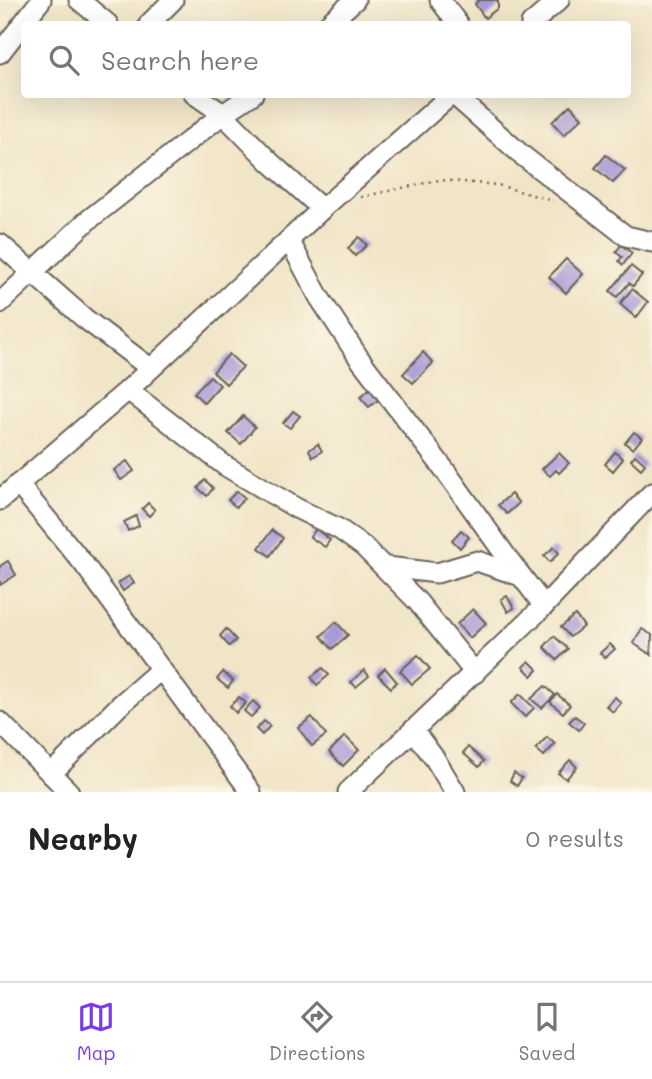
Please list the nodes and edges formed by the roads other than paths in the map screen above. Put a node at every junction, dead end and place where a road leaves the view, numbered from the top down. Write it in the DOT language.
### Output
graph roads {
  1 [pos="41,0"];
  2 [pos="79,0"];
  3 [pos="173,0"];
  4 [pos="355,0"];
  5 [pos="440,0"];
  6 [pos="559,0"];
  7 [pos="25,21"];
  8 [pos="104,21"];
  9 [pos="152,21"];
  10 [pos="331,21"];
  11 [pos="456,21"];
  12 [pos="534,21"];
  13 [pos="21,26"];
  14 [pos="0,53"];
  15 [pos="200,98"];
  16 [pos="247,98"];
  17 [pos="448,98"];
  18 [pos="458,98"];
  19 [pos="223,114"];
  20 [pos="322,209"];
  21 [pos="290,242"];
  22 [pos="652,242"];
  23 [pos="0,244"];
  24 [pos="31,272"];
  25 [pos="0,303"];
  26 [pos="150,368"];
  27 [pos="128,390"];
  28 [pos="18,484"];
  29 [pos="652,494"];
  30 [pos="0,499"];
  31 [pos="387,567"];
  32 [pos="521,576"];
  33 [pos="544,606"];
  34 [pos="160,670"];
  35 [pos="475,673"];
  36 [pos="0,722"];
  37 [pos="414,730"];
  38 [pos="51,774"];
  39 [pos="69,792"];
  40 [pos="251,792"];
  41 [pos="348,792"];
  42 [pos="455,792"];
  1 -- 7 [label="street"];
  2 -- 8 [label="street"];
  3 -- 9 [label="street"];
  4 -- 10 [label="street"];
  5 -- 11 [label="street"];
  6 -- 12 [label="street"];
  13 -- 14 [label="street"];
  15 -- 19 [label="street"];
  16 -- 19 [label="street"];
  17 -- 20 [label="street"];
  18 -- 22 [label="street"];
  19 -- 20 [label="street"];
  19 -- 24 [label="street"];
  20 -- 21 [label="street"];
  21 -- 26 [label="street"];
  21 -- 32 [label="street"];
  23 -- 24 [label="street"];
  24 -- 25 [label="street"];
  24 -- 26 [label="street"];
  26 -- 27 [label="street"];
  27 -- 28 [label="street"];
  27 -- 31 [label="street"];
  28 -- 30 [label="street"];
  28 -- 34 [label="street"];
  29 -- 33 [label="street"];
  31 -- 32 [label="street"];
  31 -- 35 [label="street"];
  32 -- 33 [label="street"];
  33 -- 35 [label="street"];
  34 -- 38 [label="street"];
  34 -- 40 [label="street"];
  35 -- 37 [label="street"];
  36 -- 38 [label="street"];
  37 -- 41 [label="street"];
  37 -- 42 [label="street"];
  38 -- 39 [label="street"];
}
